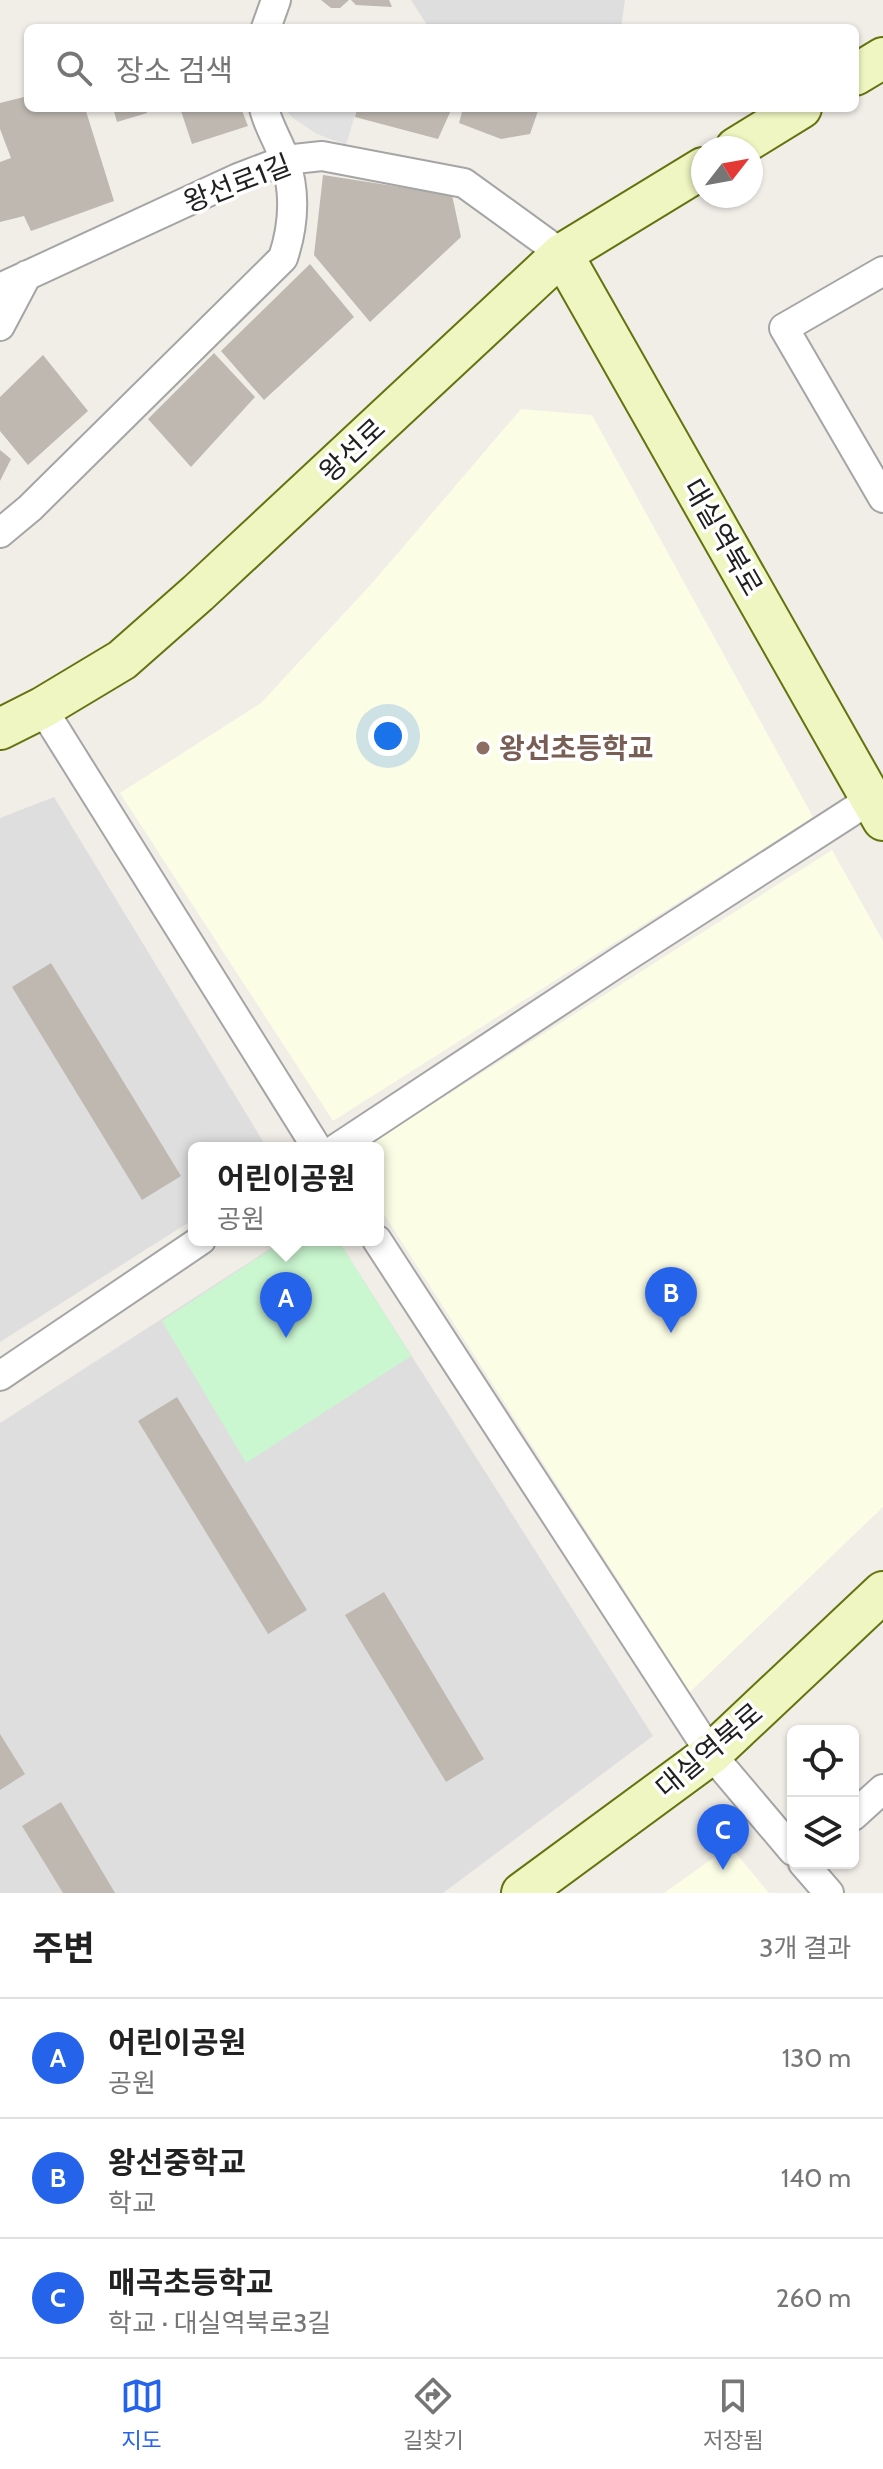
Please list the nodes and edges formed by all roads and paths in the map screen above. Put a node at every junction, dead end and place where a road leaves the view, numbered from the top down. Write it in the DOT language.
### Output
graph roads {
  1 [pos="276,0"];
  2 [pos="267,24"];
  3 [pos="883,58"];
  4 [pos="859,73"];
  5 [pos="266,112"];
  6 [pos="794,112"];
  7 [pos="756,136"];
  8 [pos="285,160"];
  9 [pos="691,175"];
  10 [pos="562,254"];
  11 [pos="883,271"];
  12 [pos="27,275"];
  13 [pos="0,288"];
  14 [pos="0,326"];
  15 [pos="883,498"];
  16 [pos="0,533"];
  17 [pos="42,708"];
  18 [pos="0,729"];
  19 [pos="877,809"];
  20 [pos="313,1142"];
  21 [pos="346,1142"];
  22 [pos="192,1246"];
  23 [pos="381,1246"];
  24 [pos="0,1376"];
  25 [pos="883,1592"];
  26 [pos="711,1754"];
  27 [pos="883,1789"];
  28 [pos="859,1811"];
  29 [pos="787,1844"];
  30 [pos="808,1869"];
  31 [pos="522,1893"];
  32 [pos="829,1893"];
  1 -- 2 [label="street"];
  3 -- 4 [label="street"];
  5 -- 8 [label="street"];
  6 -- 7 [label="street"];
  8 -- 10 [label="street, 왕선로1길"];
  8 -- 12 [label="street, 왕선로1길"];
  8 -- 16 [label="street"];
  9 -- 10 [label="street, 왕선로"];
  10 -- 17 [label="street, 왕선로"];
  10 -- 19 [label="street, 대실역북로"];
  11 -- 15 [label="street"];
  12 -- 13 [label="street, 왕선로1길"];
  12 -- 14 [label="street"];
  17 -- 18 [label="street, 왕선로"];
  17 -- 20 [label="street"];
  19 -- 21 [label="street"];
  22 -- 24 [label="street"];
  23 -- 26 [label="street"];
  25 -- 26 [label="street, 대실역북로"];
  26 -- 29 [label="street"];
  26 -- 31 [label="street, 대실역북로"];
  27 -- 28 [label="street"];
  30 -- 32 [label="street"];
}
